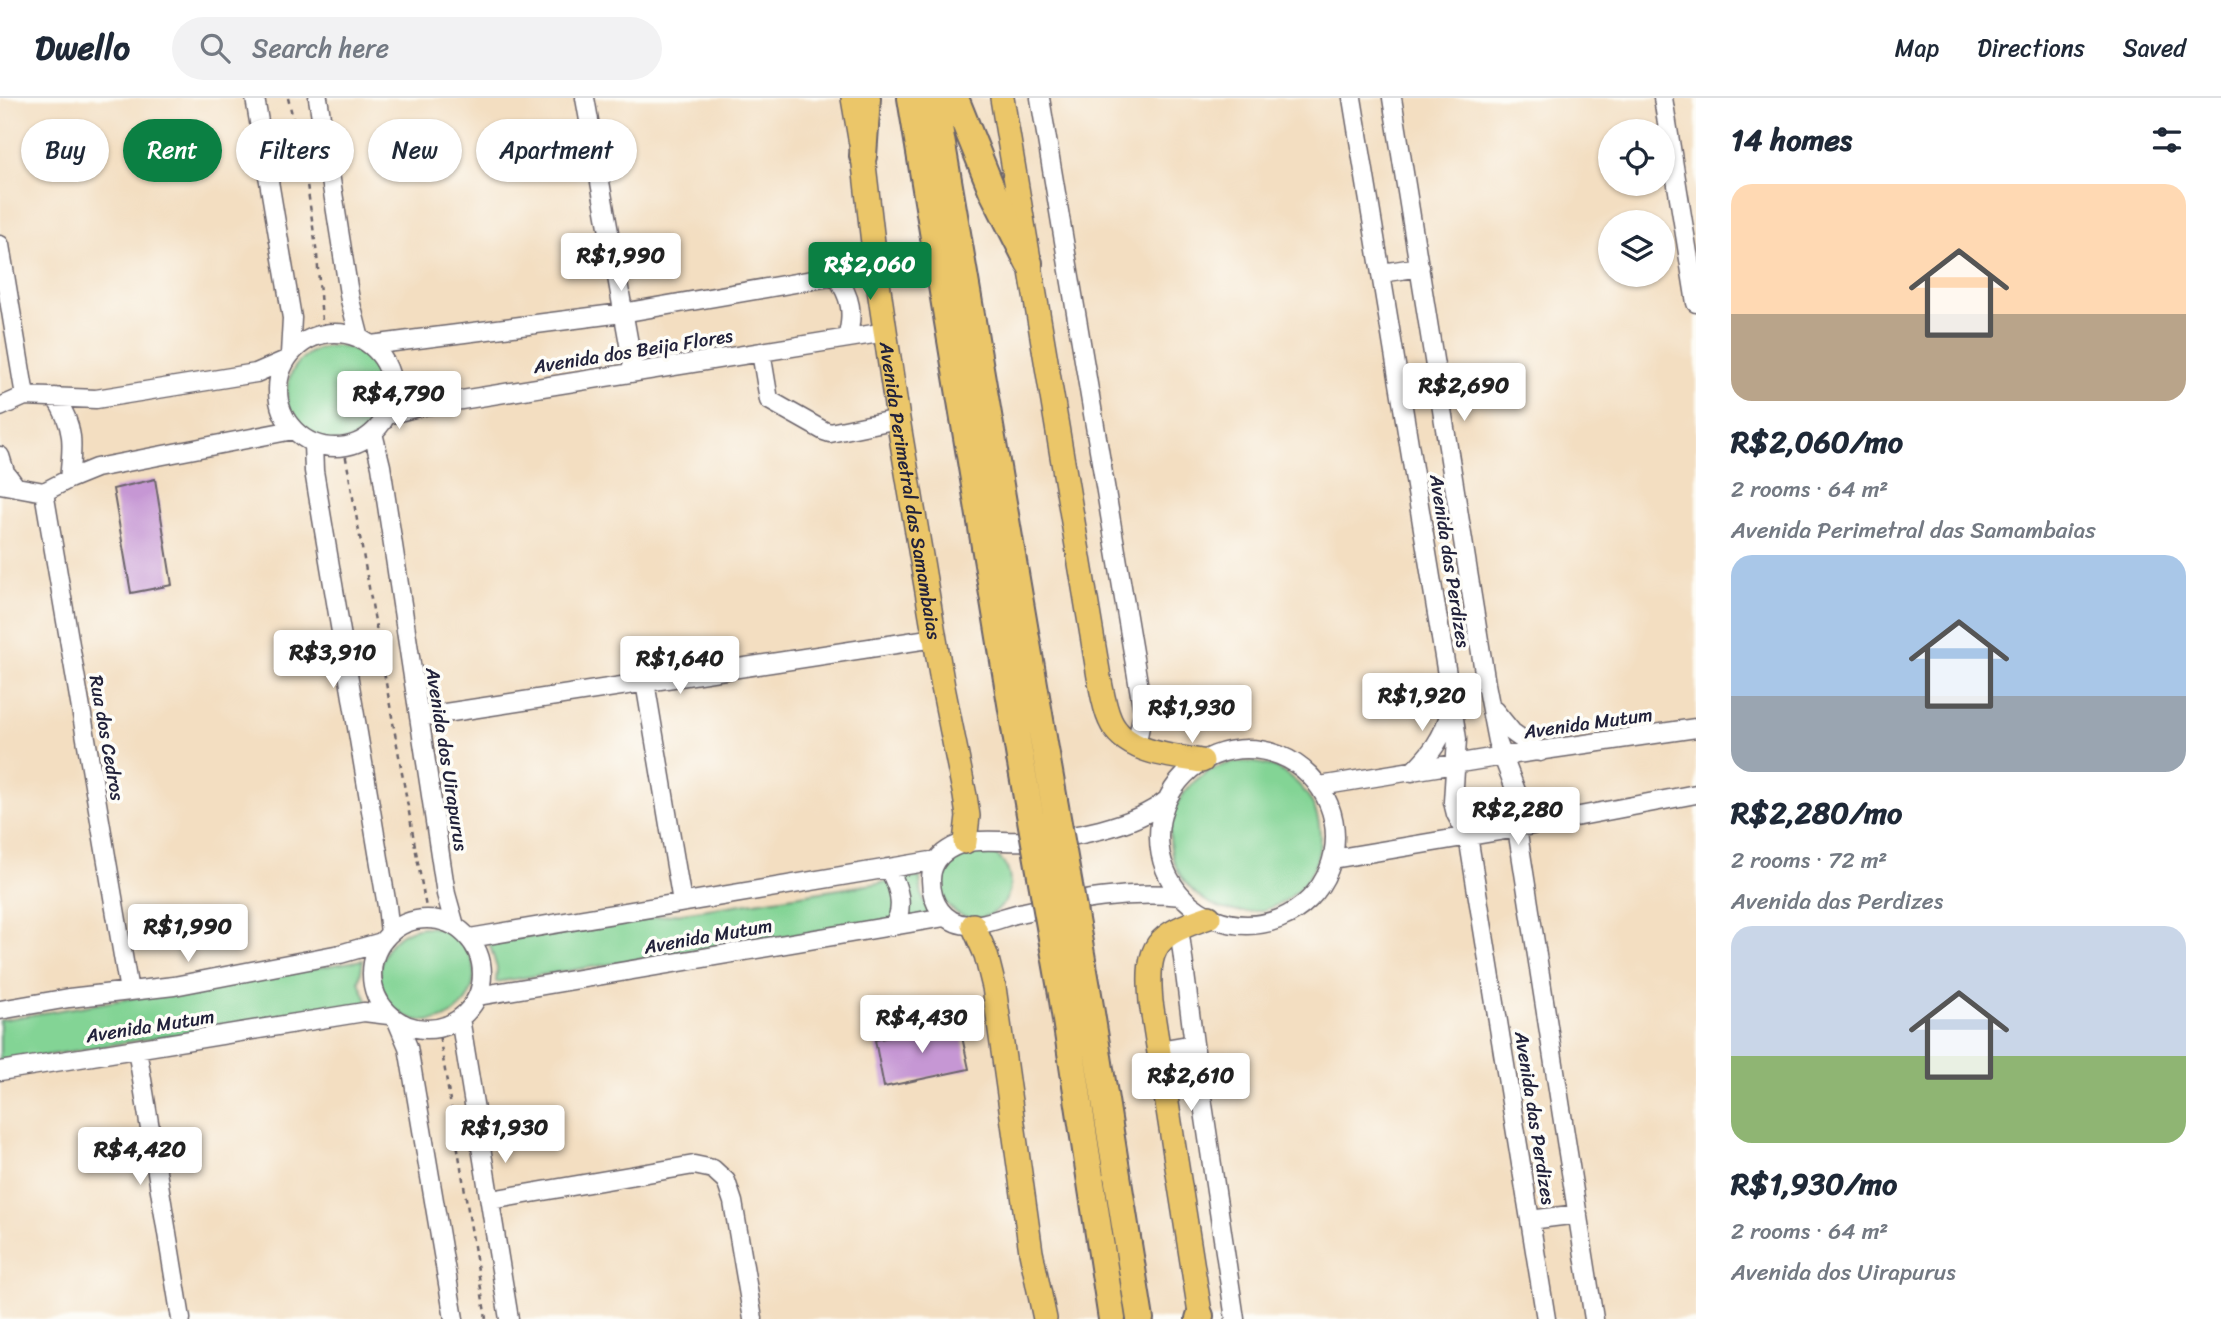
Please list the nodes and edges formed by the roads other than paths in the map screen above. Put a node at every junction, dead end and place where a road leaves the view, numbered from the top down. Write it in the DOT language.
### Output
graph roads {
  1 [pos="255,98"];
  2 [pos="318,98"];
  3 [pos="585,98"];
  4 [pos="853,98"];
  5 [pos="867,98"];
  6 [pos="911,98"];
  7 [pos="934,98"];
  8 [pos="954,98"];
  9 [pos="1002,98"];
  10 [pos="1040,98"];
  11 [pos="1352,98"];
  12 [pos="1392,98"];
  13 [pos="1663,98"];
  14 [pos="863,156"];
  15 [pos="0,245"];
  16 [pos="1029,263"];
  17 [pos="1420,267"];
  18 [pos="876,269"];
  19 [pos="1382,273"];
  20 [pos="836,276"];
  21 [pos="1696,303"];
  22 [pos="622,313"];
  23 [pos="886,332"];
  24 [pos="847,338"];
  25 [pos="366,342"];
  26 [pos="761,352"];
  27 [pos="288,357"];
  28 [pos="634,372"];
  29 [pos="25,396"];
  30 [pos="55,397"];
  31 [pos="3,406"];
  32 [pos="387,415"];
  33 [pos="898,419"];
  34 [pos="0,424"];
  35 [pos="293,430"];
  36 [pos="373,433"];
  37 [pos="313,444"];
  38 [pos="0,456"];
  39 [pos="69,479"];
  40 [pos="8,486"];
  41 [pos="44,492"];
  42 [pos="934,638"];
  43 [pos="645,682"];
  44 [pos="1452,705"];
  45 [pos="1492,705"];
  46 [pos="419,717"];
  47 [pos="1696,729"];
  48 [pos="1136,746"];
  49 [pos="1540,752"];
  50 [pos="1033,756"];
  51 [pos="1503,756"];
  52 [pos="1202,761"];
  53 [pos="1457,766"];
  54 [pos="1411,772"];
  55 [pos="1320,786"];
  56 [pos="1696,793"];
  57 [pos="1167,800"];
  58 [pos="1517,828"];
  59 [pos="1468,836"];
  60 [pos="965,842"];
  61 [pos="1333,859"];
  62 [pos="937,860"];
  63 [pos="888,868"];
  64 [pos="1182,896"];
  65 [pos="682,902"];
  66 [pos="1209,916"];
  67 [pos="945,917"];
  68 [pos="973,925"];
  69 [pos="455,926"];
  70 [pos="893,926"];
  71 [pos="1179,927"];
  72 [pos="386,938"];
  73 [pos="470,938"];
  74 [pos="129,991"];
  75 [pos="1075,991"];
  76 [pos="478,996"];
  77 [pos="0,1010"];
  78 [pos="393,1018"];
  79 [pos="460,1018"];
  80 [pos="1194,1044"];
  81 [pos="137,1049"];
  82 [pos="1159,1050"];
  83 [pos="0,1071"];
  84 [pos="491,1200"];
  85 [pos="1578,1214"];
  86 [pos="1530,1220"];
  87 [pos="1200,1318"];
  88 [pos="181,1319"];
  89 [pos="454,1319"];
  90 [pos="509,1319"];
  91 [pos="753,1319"];
  92 [pos="1045,1319"];
  93 [pos="1112,1319"];
  94 [pos="1140,1319"];
  95 [pos="1235,1319"];
  96 [pos="1546,1319"];
  97 [pos="1594,1319"];
  1 -- 27 [label="street"];
  2 -- 25 [label="street"];
  3 -- 22 [label="street"];
  4 -- 14 [label="main road, Avenida Perimetral das Samambaias"];
  5 -- 14 [label="highway"];
  6 -- 50 [label="highway"];
  7 -- 50 [label="highway"];
  8 -- 16 [label="highway"];
  9 -- 16 [label="main road"];
  10 -- 48 [label="street"];
  11 -- 19 [label="street, Avenida das Perdizes"];
  12 -- 17 [label="street, Avenida das Perdizes"];
  13 -- 21 [label="street"];
  14 -- 18 [label="main road, Avenida Perimetral das Samambaias"];
  15 -- 29 [label="street"];
  16 -- 48 [label="main road"];
  17 -- 19 [label="street"];
  17 -- 45 [label="street, Avenida das Perdizes"];
  18 -- 20 [label="street, Avenida dos Beija Flores"];
  18 -- 23 [label="main road, Avenida Perimetral das Samambaias"];
  19 -- 44 [label="street, Avenida das Perdizes"];
  20 -- 22 [label="street, Avenida dos Beija Flores"];
  20 -- 24 [label="street"];
  22 -- 25 [label="street, Avenida dos Beija Flores"];
  22 -- 28 [label="street"];
  23 -- 24 [label="street, Avenida dos Beija Flores"];
  23 -- 33 [label="main road, Avenida Perimetral das Samambaias"];
  24 -- 26 [label="street, Avenida dos Beija Flores"];
  25 -- 27 [label="street"];
  25 -- 32 [label="street"];
  26 -- 28 [label="street, Avenida dos Beija Flores"];
  26 -- 33 [label="street"];
  27 -- 30 [label="street"];
  27 -- 35 [label="street"];
  28 -- 32 [label="street, Avenida dos Beija Flores"];
  29 -- 30 [label="street"];
  29 -- 31 [label="street"];
  30 -- 39 [label="street"];
  31 -- 34 [label="street"];
  32 -- 36 [label="street"];
  33 -- 42 [label="main road, Avenida Perimetral das Samambaias"];
  35 -- 37 [label="street"];
  35 -- 39 [label="street"];
  36 -- 37 [label="street"];
  36 -- 46 [label="street, Avenida dos Uirapurus"];
  37 -- 72 [label="street"];
  38 -- 40 [label="street"];
  39 -- 41 [label="street"];
  40 -- 41 [label="street"];
  41 -- 74 [label="street, Rua dos Cedros"];
  42 -- 43 [label="street"];
  42 -- 60 [label="main road, Avenida Perimetral das Samambaias"];
  43 -- 46 [label="street"];
  43 -- 65 [label="street"];
  44 -- 53 [label="street, Avenida das Perdizes"];
  44 -- 54 [label="street"];
  45 -- 49 [label="street"];
  45 -- 51 [label="street, Avenida das Perdizes"];
  46 -- 69 [label="street, Avenida dos Uirapurus"];
  47 -- 49 [label="street, Avenida Mutum"];
  48 -- 52 [label="main road"];
  49 -- 51 [label="street, Avenida Mutum"];
  50 -- 75 [label="highway, bridge"];
  51 -- 53 [label="street, Avenida Mutum"];
  51 -- 58 [label="street, Avenida das Perdizes"];
  52 -- 55 [label="street"];
  52 -- 57 [label="street"];
  53 -- 54 [label="street, Avenida Mutum"];
  53 -- 59 [label="street, Avenida das Perdizes"];
  54 -- 55 [label="street, Avenida Mutum"];
  55 -- 61 [label="street"];
  56 -- 58 [label="street"];
  57 -- 60 [label="street"];
  57 -- 64 [label="street"];
  58 -- 59 [label="street"];
  58 -- 85 [label="street, Avenida das Perdizes"];
  59 -- 61 [label="street"];
  59 -- 86 [label="street, Avenida das Perdizes"];
  60 -- 62 [label="street"];
  61 -- 66 [label="street"];
  62 -- 63 [label="street, Avenida Mutum"];
  62 -- 67 [label="street"];
  63 -- 65 [label="street, Avenida Mutum"];
  63 -- 70 [label="street"];
  64 -- 66 [label="street"];
  64 -- 68 [label="street"];
  65 -- 73 [label="street, Avenida Mutum"];
  66 -- 71 [label="main road"];
  67 -- 68 [label="street"];
  67 -- 70 [label="street, Avenida Mutum"];
  68 -- 92 [label="main road"];
  69 -- 72 [label="street"];
  69 -- 73 [label="street"];
  70 -- 76 [label="street, Avenida Mutum"];
  71 -- 80 [label="street"];
  71 -- 82 [label="main road"];
  72 -- 74 [label="street, Avenida Mutum"];
  72 -- 78 [label="street"];
  73 -- 76 [label="street"];
  74 -- 77 [label="street, Avenida Mutum"];
  75 -- 93 [label="highway"];
  75 -- 94 [label="highway"];
  76 -- 79 [label="street"];
  78 -- 79 [label="street"];
  78 -- 81 [label="street, Avenida Mutum"];
  78 -- 89 [label="street"];
  79 -- 84 [label="street"];
  80 -- 82 [label="street"];
  80 -- 95 [label="street"];
  81 -- 83 [label="street, Avenida Mutum"];
  81 -- 88 [label="street"];
  82 -- 87 [label="main road"];
  84 -- 90 [label="street"];
  84 -- 91 [label="street"];
  85 -- 86 [label="street"];
  85 -- 97 [label="street, Avenida das Perdizes"];
  86 -- 96 [label="street, Avenida das Perdizes"];
}
